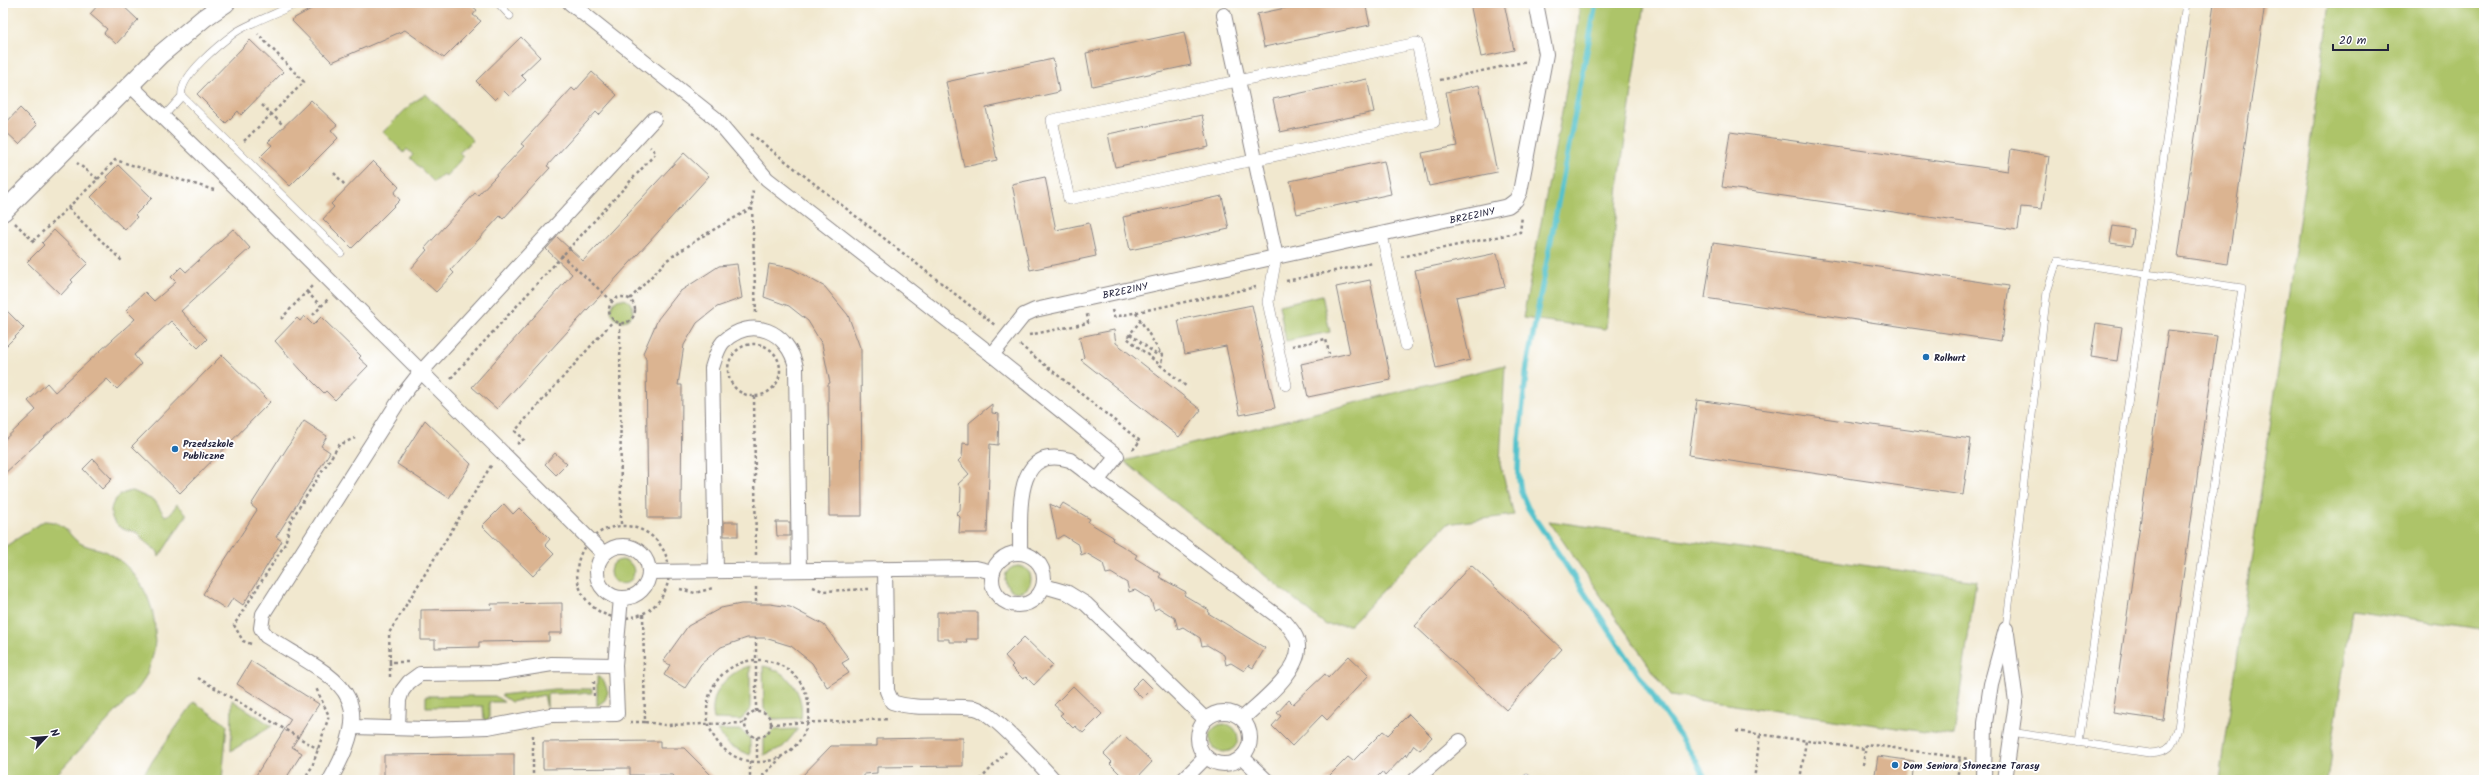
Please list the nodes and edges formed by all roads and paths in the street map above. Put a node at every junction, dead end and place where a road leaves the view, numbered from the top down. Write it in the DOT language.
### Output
graph roads {
  1 [pos="226,3"];
  2 [pos="298,3"];
  3 [pos="498,3"];
  4 [pos="570,3"];
  5 [pos="1536,3"];
  6 [pos="2186,3"];
  7 [pos="1224,14"];
  8 [pos="510,16"];
  9 [pos="251,26"];
  10 [pos="1536,59"];
  11 [pos="1239,81"];
  12 [pos="1425,83"];
  13 [pos="129,84"];
  14 [pos="182,96"];
  15 [pos="262,105"];
  16 [pos="272,114"];
  17 [pos="163,117"];
  18 [pos="654,119"];
  19 [pos="282,124"];
  20 [pos="747,130"];
  21 [pos="638,137"];
  22 [pos="237,149"];
  23 [pos="72,159"];
  24 [pos="1256,160"];
  25 [pos="334,173"];
  26 [pos="767,179"];
  27 [pos="98,180"];
  28 [pos="345,185"];
  29 [pos="221,192"];
  30 [pos="1516,200"];
  31 [pos="68,208"];
  32 [pos="752,208"];
  33 [pos="7,216"];
  34 [pos="1382,235"];
  35 [pos="33,241"];
  36 [pos="36,244"];
  37 [pos="341,253"];
  38 [pos="561,255"];
  39 [pos="1276,257"];
  40 [pos="1388,260"];
  41 [pos="122,261"];
  42 [pos="2148,274"];
  43 [pos="316,282"];
  44 [pos="1271,284"];
  45 [pos="307,292"];
  46 [pos="330,296"];
  47 [pos="630,299"];
  48 [pos="612,301"];
  49 [pos="1110,304"];
  50 [pos="321,306"];
  51 [pos="1086,309"];
  52 [pos="1136,313"];
  53 [pos="313,314"];
  54 [pos="756,316"];
  55 [pos="281,319"];
  56 [pos="614,320"];
  57 [pos="1142,320"];
  58 [pos="620,323"];
  59 [pos="1130,334"];
  60 [pos="1007,336"];
  61 [pos="1024,337"];
  62 [pos="1021,340"];
  63 [pos="1406,345"];
  64 [pos="1278,349"];
  65 [pos="1160,351"];
  66 [pos="1329,354"];
  67 [pos="992,355"];
  68 [pos="1160,364"];
  69 [pos="424,369"];
  70 [pos="1286,385"];
  71 [pos="1187,387"];
  72 [pos="754,396"];
  73 [pos="502,454"];
  74 [pos="1117,456"];
  75 [pos="1097,481"];
  76 [pos="595,526"];
  77 [pos="621,526"];
  78 [pos="595,536"];
  79 [pos="1020,552"];
  80 [pos="604,554"];
  81 [pos="885,569"];
  82 [pos="757,570"];
  83 [pos="799,570"];
  84 [pos="670,571"];
  85 [pos="716,571"];
  86 [pos="649,572"];
  87 [pos="993,572"];
  88 [pos="1044,586"];
  89 [pos="621,598"];
  90 [pos="756,604"];
  91 [pos="643,614"];
  92 [pos="611,619"];
  93 [pos="2006,629"];
  94 [pos="756,638"];
  95 [pos="756,660"];
  96 [pos="413,662"];
  97 [pos="593,665"];
  98 [pos="615,665"];
  99 [pos="198,678"];
  100 [pos="756,712"];
  101 [pos="595,715"];
  102 [pos="897,719"];
  103 [pos="1205,719"];
  104 [pos="1242,719"];
  105 [pos="745,723"];
  106 [pos="807,723"];
  107 [pos="709,724"];
  108 [pos="770,724"];
  109 [pos="353,727"];
  110 [pos="398,728"];
  111 [pos="1736,731"];
  112 [pos="2011,732"];
  113 [pos="1760,735"];
  114 [pos="757,737"];
  115 [pos="1460,741"];
  116 [pos="1806,741"];
  117 [pos="2079,743"];
  118 [pos="1003,746"];
  119 [pos="318,749"];
  120 [pos="1866,749"];
  121 [pos="785,754"];
  122 [pos="1206,757"];
  123 [pos="1242,757"];
  124 [pos="1960,758"];
  125 [pos="750,761"];
  126 [pos="757,761"];
  127 [pos="1984,763"];
  128 [pos="1863,764"];
  129 [pos="330,780"];
  130 [pos="750,780"];
  131 [pos="758,780"];
  132 [pos="980,780"];
  133 [pos="1054,780"];
  134 [pos="1184,780"];
  135 [pos="1266,780"];
  136 [pos="1415,780"];
  137 [pos="1754,780"];
  138 [pos="1800,780"];
  139 [pos="1957,780"];
  140 [pos="1984,780"];
  141 [pos="2005,780"];
  1 -- 13 [label="street"];
  2 -- 9 [label="lane"];
  3 -- 8 [label="lane"];
  4 -- 26 [label="street"];
  5 -- 30 [label="street"];
  6 -- 42 [label="lane"];
  7 -- 11 [label="street"];
  9 -- 14 [label="lane"];
  9 -- 16 [label="path"];
  10 -- 12 [label="path"];
  11 -- 12 [label="street"];
  11 -- 24 [label="street"];
  11 -- 24 [label="street"];
  12 -- 24 [label="street"];
  13 -- 17 [label="street"];
  13 -- 33 [label="street"];
  14 -- 17 [label="lane"];
  14 -- 22 [label="lane"];
  15 -- 16 [label="path"];
  16 -- 19 [label="path"];
  16 -- 22 [label="path"];
  17 -- 69 [label="street"];
  18 -- 21 [label="street"];
  20 -- 60 [label="path"];
  21 -- 38 [label="path"];
  21 -- 69 [label="street"];
  22 -- 37 [label="lane"];
  23 -- 27 [label="path"];
  24 -- 39 [label="street"];
  25 -- 28 [label="path"];
  26 -- 32 [label="path"];
  26 -- 67 [label="street"];
  27 -- 29 [label="path"];
  27 -- 31 [label="path"];
  30 -- 34 [label="street, BRZEZINY"];
  30 -- 40 [label="path"];
  31 -- 35 [label="path"];
  31 -- 41 [label="path"];
  32 -- 47 [label="path"];
  32 -- 54 [label="path"];
  33 -- 35 [label="path"];
  34 -- 39 [label="street, BRZEZINY"];
  34 -- 40 [label="street"];
  35 -- 36 [label="path"];
  38 -- 48 [label="path"];
  38 -- 69 [label="path"];
  39 -- 44 [label="street"];
  39 -- 60 [label="street, BRZEZINY"];
  40 -- 44 [label="path"];
  40 -- 63 [label="street"];
  42 -- 93 [label="lane"];
  42 -- 117 [label="lane"];
  42 -- 117 [label="lane"];
  43 -- 45 [label="path"];
  44 -- 52 [label="path"];
  44 -- 64 [label="street"];
  45 -- 50 [label="path"];
  45 -- 55 [label="path"];
  46 -- 50 [label="path"];
  47 -- 48 [label="path"];
  47 -- 58 [label="path"];
  48 -- 56 [label="path"];
  49 -- 52 [label="path"];
  50 -- 53 [label="path"];
  51 -- 61 [label="path"];
  52 -- 57 [label="path"];
  56 -- 58 [label="path"];
  56 -- 73 [label="path"];
  57 -- 59 [label="path"];
  57 -- 65 [label="path"];
  58 -- 77 [label="path"];
  59 -- 65 [label="path"];
  59 -- 68 [label="path"];
  60 -- 67 [label="street, BRZEZINY"];
  62 -- 74 [label="path"];
  64 -- 66 [label="path"];
  64 -- 70 [label="street"];
  65 -- 68 [label="path"];
  67 -- 74 [label="street"];
  68 -- 71 [label="path"];
  69 -- 73 [label="street"];
  69 -- 109 [label="street"];
  72 -- 72 [label="path"];
  72 -- 82 [label="path"];
  73 -- 78 [label="street"];
  73 -- 96 [label="path"];
  74 -- 75 [label="street"];
  75 -- 79 [label="street"];
  75 -- 104 [label="street"];
  76 -- 78 [label="path"];
  77 -- 78 [label="path"];
  77 -- 84 [label="path"];
  78 -- 80 [label="street"];
  78 -- 92 [label="path"];
  79 -- 87 [label="street"];
  79 -- 88 [label="street"];
  80 -- 86 [label="street"];
  80 -- 89 [label="street"];
  81 -- 83 [label="street"];
  81 -- 87 [label="street"];
  81 -- 133 [label="street"];
  82 -- 83 [label="street"];
  82 -- 85 [label="street"];
  82 -- 90 [label="path"];
  83 -- 85 [label="street"];
  84 -- 85 [label="street"];
  84 -- 86 [label="street"];
  84 -- 91 [label="path"];
  86 -- 89 [label="street"];
  87 -- 88 [label="street"];
  88 -- 103 [label="street"];
  89 -- 92 [label="street"];
  91 -- 92 [label="path"];
  91 -- 107 [label="path"];
  92 -- 98 [label="street"];
  93 -- 112 [label="street"];
  93 -- 127 [label="street"];
  94 -- 95 [label="path"];
  95 -- 100 [label="path"];
  95 -- 106 [label="path"];
  95 -- 107 [label="path"];
  97 -- 98 [label="street"];
  97 -- 101 [label="path"];
  97 -- 110 [label="street"];
  98 -- 101 [label="street"];
  99 -- 119 [label="path"];
  100 -- 105 [label="path"];
  100 -- 108 [label="path"];
  101 -- 110 [label="street"];
  102 -- 106 [label="path"];
  103 -- 104 [label="street"];
  103 -- 122 [label="street"];
  104 -- 123 [label="street"];
  105 -- 107 [label="path"];
  105 -- 114 [label="path"];
  106 -- 108 [label="path"];
  106 -- 121 [label="path"];
  107 -- 125 [label="path"];
  108 -- 114 [label="path"];
  109 -- 110 [label="street"];
  109 -- 129 [label="street"];
  111 -- 113 [label="path"];
  112 -- 117 [label="lane"];
  112 -- 141 [label="street"];
  113 -- 116 [label="path"];
  113 -- 137 [label="path"];
  114 -- 126 [label="path"];
  115 -- 136 [label="street"];
  116 -- 120 [label="path"];
  116 -- 138 [label="path"];
  118 -- 132 [label="path"];
  120 -- 124 [label="path"];
  120 -- 128 [label="path"];
  121 -- 126 [label="path"];
  121 -- 131 [label="path"];
  122 -- 123 [label="street"];
  122 -- 134 [label="street"];
  123 -- 135 [label="street"];
  124 -- 127 [label="path"];
  124 -- 139 [label="path"];
  125 -- 126 [label="path"];
  125 -- 130 [label="path"];
  127 -- 140 [label="street"];
}
